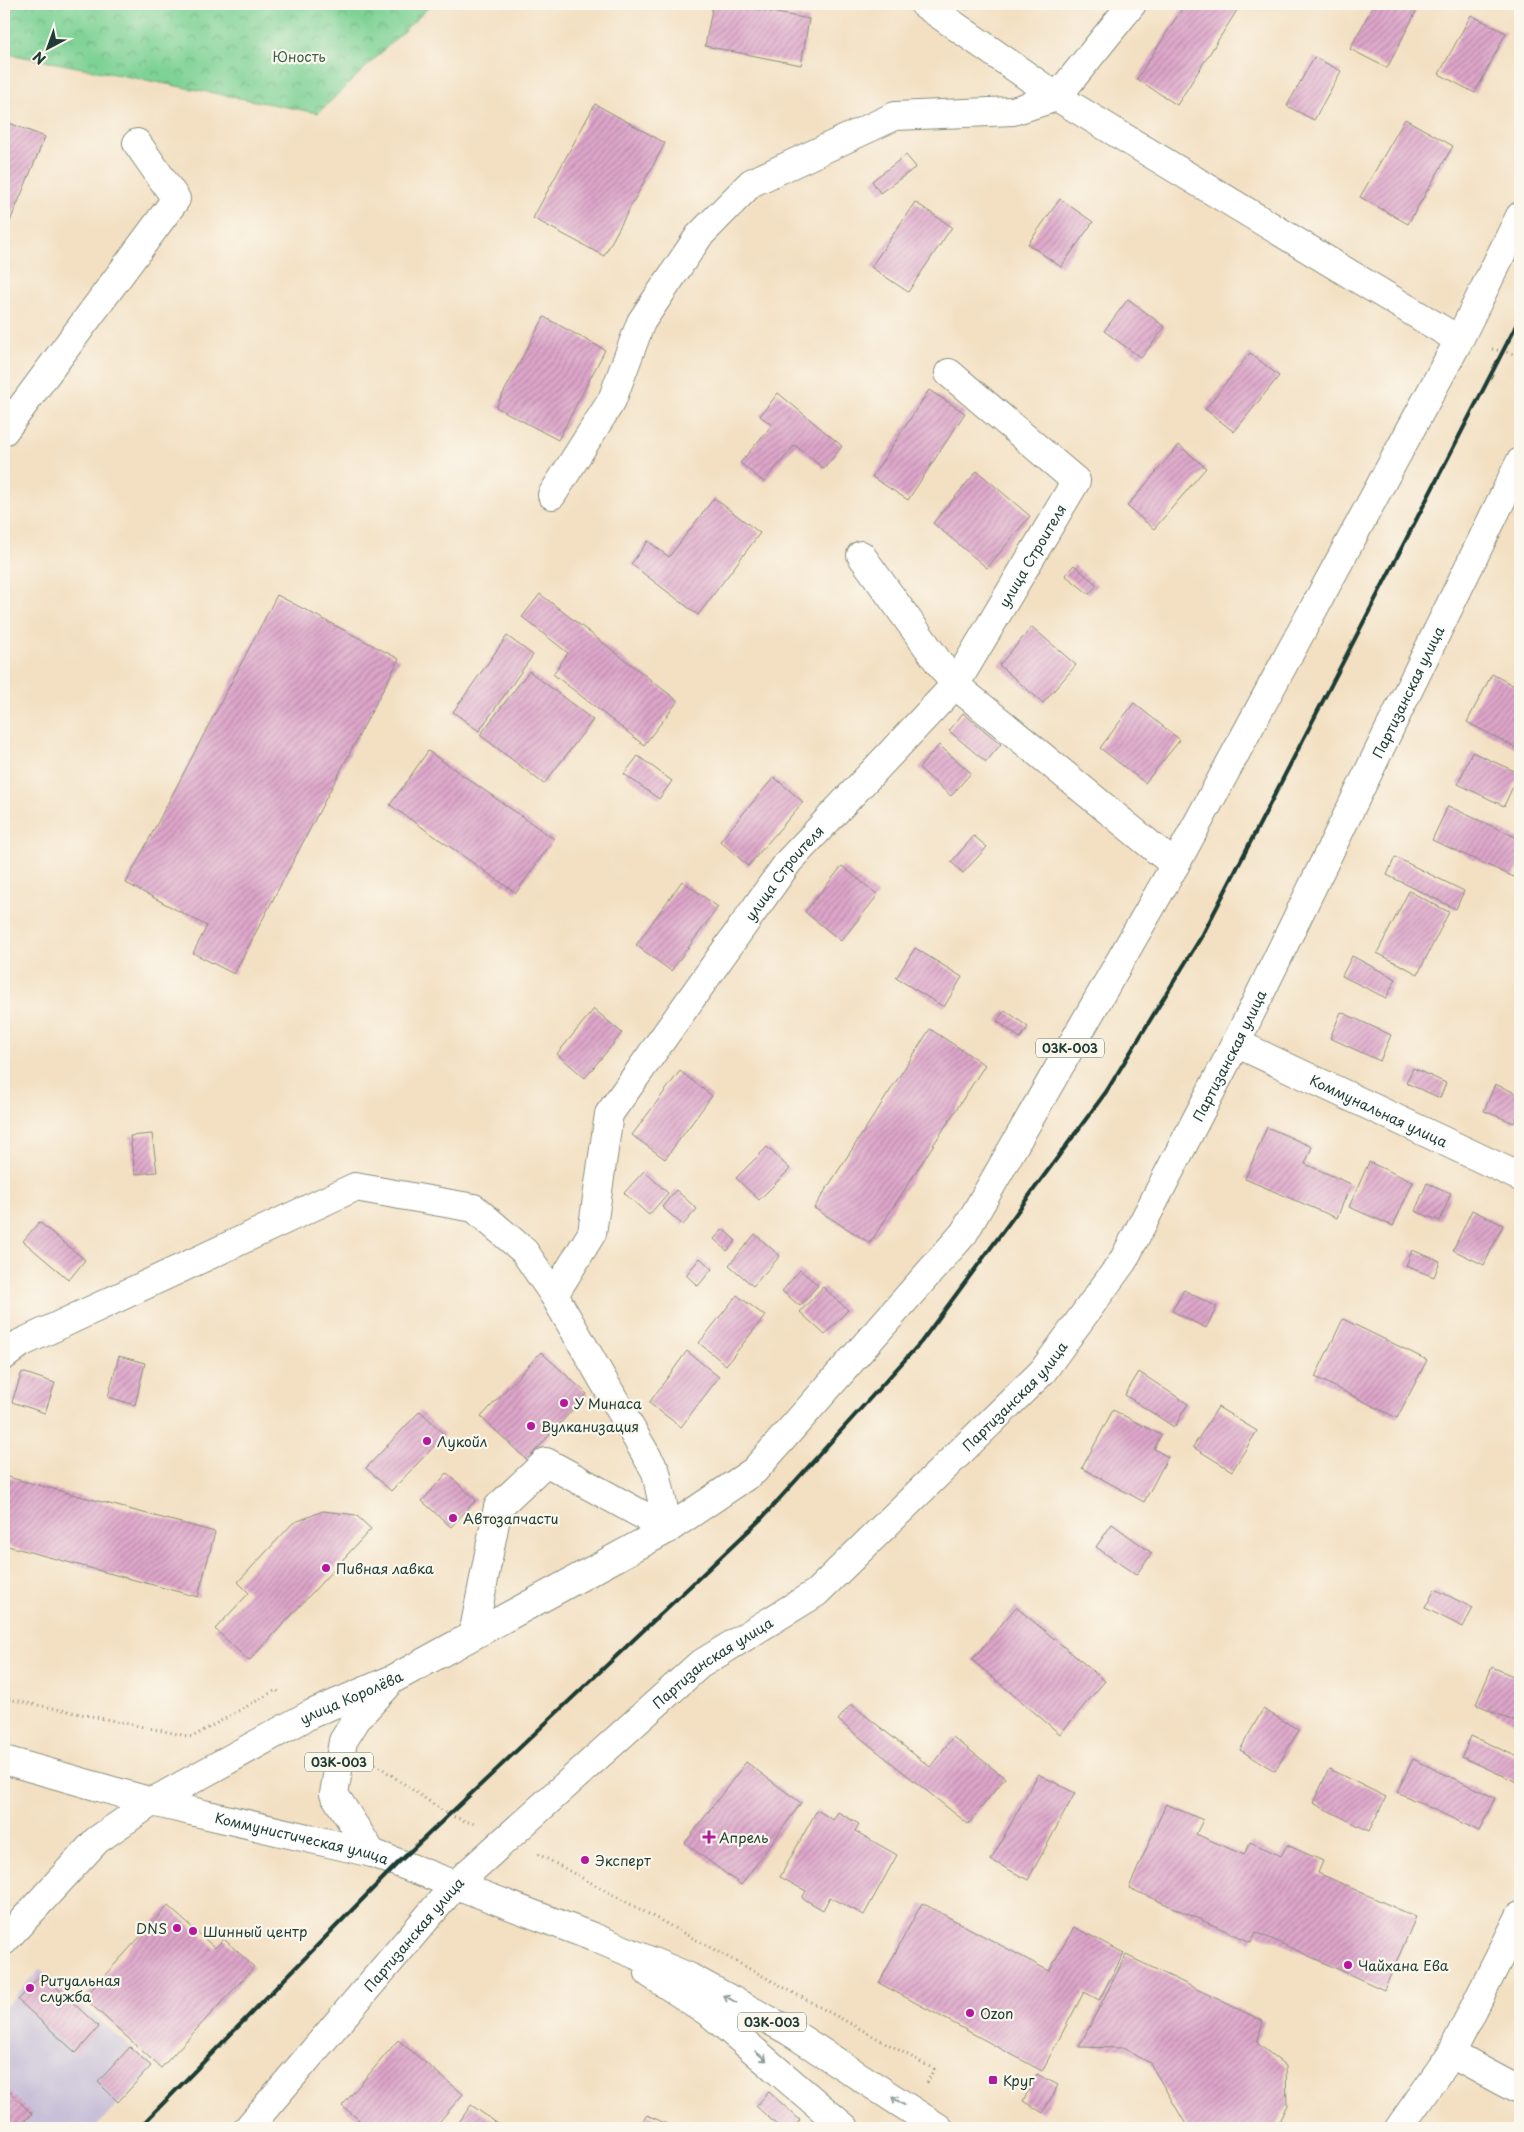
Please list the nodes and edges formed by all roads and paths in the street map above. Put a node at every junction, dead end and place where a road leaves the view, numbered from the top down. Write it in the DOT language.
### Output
graph roads {
  1 [pos="924,4"];
  2 [pos="1132,4"];
  3 [pos="1057,97"];
  4 [pos="137,144"];
  5 [pos="1520,216"];
  6 [pos="1459,340"];
  7 [pos="948,374"];
  8 [pos="4,431"];
  9 [pos="1520,462"];
  10 [pos="552,495"];
  11 [pos="861,556"];
  12 [pos="955,685"];
  13 [pos="1175,865"];
  14 [pos="1236,1043"];
  15 [pos="1520,1177"];
  16 [pos="554,1295"];
  17 [pos="4,1356"];
  18 [pos="668,1529"];
  19 [pos="473,1635"];
  20 [pos="395,1678"];
  21 [pos="4,1760"];
  22 [pos="152,1802"];
  23 [pos="372,1853"];
  24 [pos="455,1885"];
  25 [pos="1520,1916"];
  26 [pos="593,1937"];
  27 [pos="4,1941"];
  28 [pos="1451,2054"];
  29 [pos="1520,2091"];
  30 [pos="1422,2095"];
  31 [pos="248,2128"];
  32 [pos="845,2128"];
  33 [pos="939,2128"];
  34 [pos="1383,2128"];
  35 [pos="1399,2128"];
  1 -- 3 [label="street"];
  2 -- 3 [label="street"];
  3 -- 6 [label="street"];
  3 -- 10 [label="street"];
  4 -- 8 [label="street"];
  5 -- 6 [label="street, 03К-003"];
  6 -- 13 [label="street, 03К-003"];
  7 -- 12 [label="street, улица Строителя"];
  9 -- 14 [label="street, Партизанская улица"];
  11 -- 12 [label="street"];
  12 -- 13 [label="street"];
  12 -- 16 [label="street, улица Строителя"];
  13 -- 18 [label="street, 03К-003"];
  14 -- 15 [label="street, Коммунальная улица"];
  14 -- 24 [label="street, Партизанская улица"];
  16 -- 17 [label="street"];
  16 -- 18 [label="street"];
  18 -- 19 [label="street, 03К-003"];
  18 -- 19 [label="street"];
  19 -- 20 [label="street, 03К-003"];
  20 -- 22 [label="street, улица Королёва"];
  20 -- 23 [label="street, улица Королёва / 03К-003"];
  21 -- 22 [label="street, Коммунистическая улица"];
  22 -- 23 [label="street, Коммунистическая улица"];
  22 -- 27 [label="street"];
  23 -- 24 [label="street, Коммунистическая улица / 03К-003"];
  24 -- 26 [label="street, Коммунистическая улица / 03К-003"];
  24 -- 31 [label="street, Партизанская улица"];
  25 -- 28 [label="street"];
  26 -- 32 [label="street, Коммунистическая улица / 03К-003, one-way"];
  33 -- 26 [label="street, Коммунистическая улица / 03К-003, one-way"];
  28 -- 29 [label="street"];
  28 -- 30 [label="street"];
  30 -- 34 [label="street"];
  30 -- 35 [label="street"];
}
